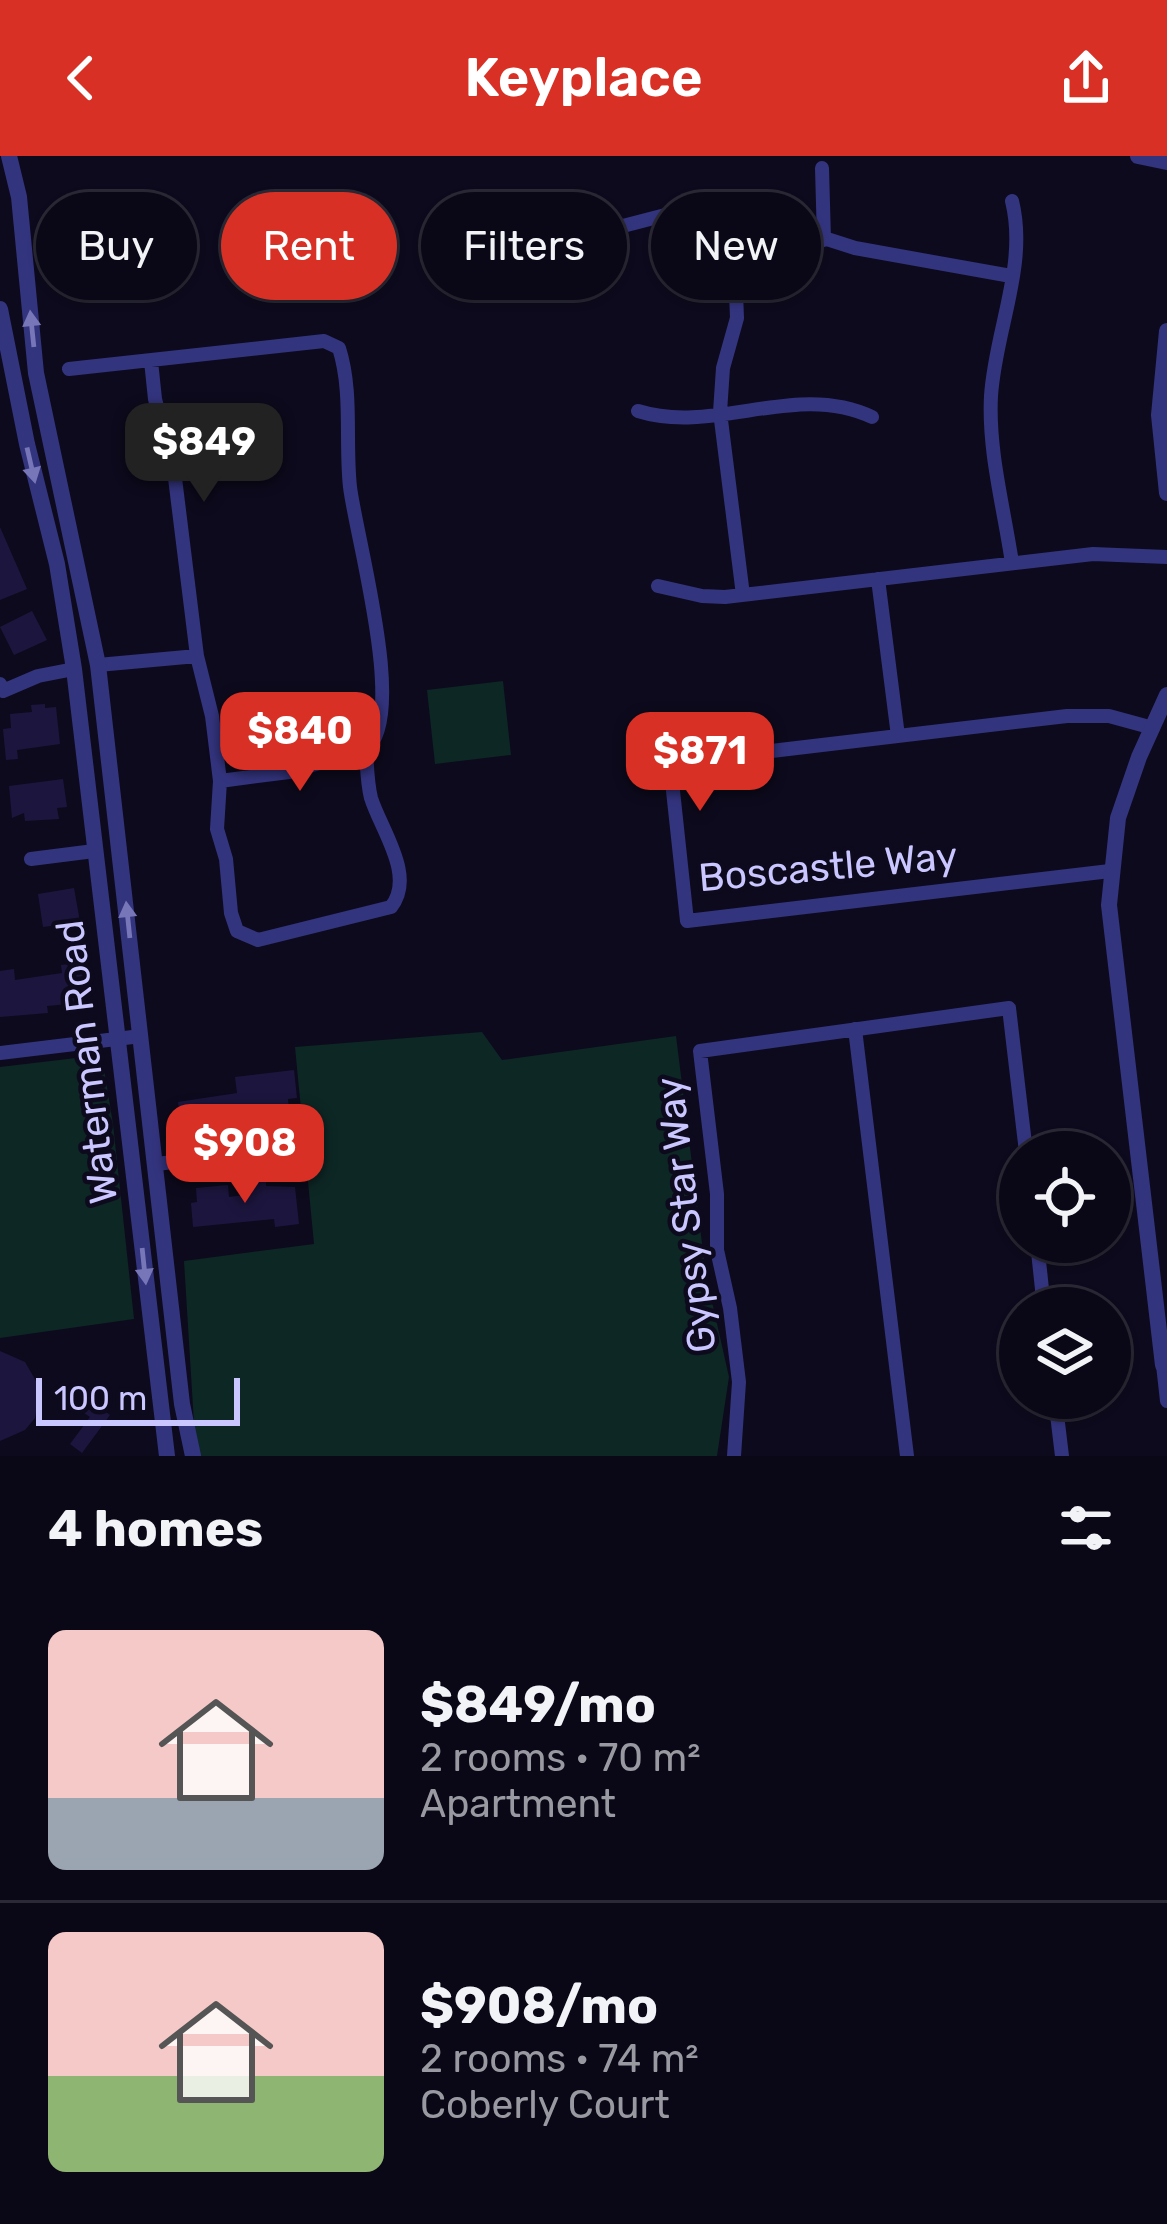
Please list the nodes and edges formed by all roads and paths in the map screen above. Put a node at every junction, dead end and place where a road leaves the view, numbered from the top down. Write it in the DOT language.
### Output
graph roads {
  1 [pos="3,156"];
  2 [pos="1138,156"];
  3 [pos="1167,162"];
  4 [pos="822,168"];
  5 [pos="1012,201"];
  6 [pos="821,239"];
  7 [pos="824,240"];
  8 [pos="1011,276"];
  9 [pos="736,300"];
  10 [pos="0,309"];
  11 [pos="1167,332"];
  12 [pos="151,361"];
  13 [pos="70,369"];
  14 [pos="638,411"];
  15 [pos="720,412"];
  16 [pos="872,417"];
  17 [pos="1167,493"];
  18 [pos="44,520"];
  19 [pos="1167,557"];
  20 [pos="1012,563"];
  21 [pos="878,579"];
  22 [pos="658,586"];
  23 [pos="742,595"];
  24 [pos="197,656"];
  25 [pos="98,665"];
  26 [pos="74,669"];
  27 [pos="0,684"];
  28 [pos="1167,695"];
  29 [pos="1154,728"];
  30 [pos="898,736"];
  31 [pos="366,749"];
  32 [pos="220,781"];
  33 [pos="94,851"];
  34 [pos="31,859"];
  35 [pos="1110,871"];
  36 [pos="855,1029"];
  37 [pos="141,1036"];
  38 [pos="119,1038"];
  39 [pos="0,1053"];
  40 [pos="1024,1131"];
  41 [pos="273,1151"];
  42 [pos="156,1164"];
  43 [pos="1163,1365"];
  44 [pos="1167,1401"];
  45 [pos="1058,1419"];
  46 [pos="167,1456"];
  47 [pos="193,1456"];
  48 [pos="734,1456"];
  49 [pos="907,1456"];
  50 [pos="1062,1456"];
  25 -- 1 [label="street, Waterman Road, one-way"];
  2 -- 3 [label="street"];
  4 -- 7 [label="street"];
  5 -- 8 [label="street"];
  6 -- 7 [label="street"];
  7 -- 8 [label="street"];
  8 -- 20 [label="street"];
  9 -- 15 [label="street"];
  10 -- 18 [label="street, Waterman Road, one-way"];
  11 -- 17 [label="street"];
  12 -- 13 [label="street"];
  12 -- 24 [label="street"];
  12 -- 31 [label="street"];
  14 -- 15 [label="street"];
  15 -- 16 [label="street"];
  15 -- 23 [label="street"];
  18 -- 25 [label="street, Waterman Road"];
  18 -- 26 [label="street, Waterman Road"];
  19 -- 20 [label="street"];
  20 -- 21 [label="street"];
  21 -- 23 [label="street"];
  21 -- 30 [label="street"];
  22 -- 23 [label="street"];
  24 -- 25 [label="street"];
  24 -- 32 [label="street"];
  37 -- 25 [label="street, Waterman Road, one-way"];
  26 -- 27 [label="street"];
  26 -- 33 [label="street, Waterman Road"];
  28 -- 29 [label="street"];
  29 -- 30 [label="street, Boscastle Way"];
  29 -- 35 [label="street"];
  30 -- 35 [label="street, Boscastle Way"];
  31 -- 32 [label="street"];
  31 -- 32 [label="street"];
  33 -- 34 [label="street"];
  33 -- 38 [label="street, Waterman Road"];
  35 -- 43 [label="street"];
  36 -- 40 [label="street"];
  36 -- 48 [label="street, Gypsy Star Way"];
  36 -- 49 [label="street"];
  37 -- 38 [label="street"];
  37 -- 42 [label="street, Waterman Road"];
  38 -- 39 [label="street"];
  38 -- 46 [label="street, Waterman Road, one-way"];
  41 -- 42 [label="street"];
  42 -- 47 [label="street, Waterman Road"];
  43 -- 44 [label="street"];
  45 -- 50 [label="street"];
}
